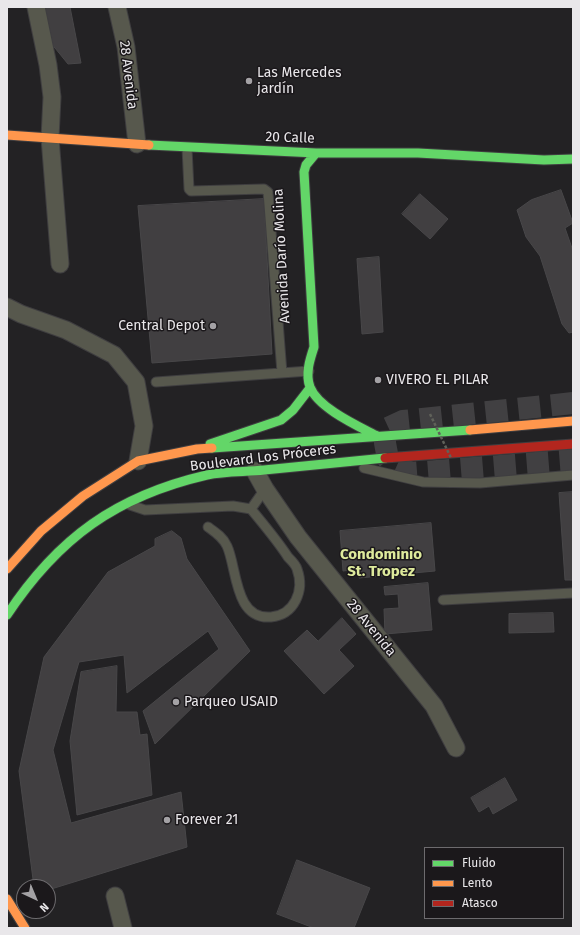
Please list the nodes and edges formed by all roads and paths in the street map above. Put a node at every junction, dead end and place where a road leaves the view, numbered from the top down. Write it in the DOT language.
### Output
graph roads {
  1 [pos="36,7"];
  2 [pos="117,7"];
  3 [pos="7,135"];
  4 [pos="50,138"];
  5 [pos="137,144"];
  6 [pos="187,148"];
  7 [pos="281,151"];
  8 [pos="316,153"];
  9 [pos="288,159"];
  10 [pos="573,159"];
  11 [pos="60,264"];
  12 [pos="7,307"];
  13 [pos="301,348"];
  14 [pos="309,361"];
  15 [pos="309,371"];
  16 [pos="282,373"];
  17 [pos="156,382"];
  18 [pos="310,388"];
  19 [pos="430,414"];
  20 [pos="573,421"];
  21 [pos="377,436"];
  22 [pos="573,444"];
  23 [pos="197,448"];
  24 [pos="451,458"];
  25 [pos="138,461"];
  26 [pos="344,462"];
  27 [pos="255,471"];
  28 [pos="573,475"];
  29 [pos="265,489"];
  30 [pos="125,503"];
  31 [pos="251,509"];
  32 [pos="208,527"];
  33 [pos="7,569"];
  34 [pos="573,592"];
  35 [pos="443,600"];
  36 [pos="7,615"];
  37 [pos="456,748"];
  38 [pos="115,896"];
  39 [pos="7,899"];
  40 [pos="25,928"];
  41 [pos="123,928"];
  1 -- 4 [label="street"];
  2 -- 5 [label="street, 28 Avenida"];
  3 -- 4 [label="main road, 20 Calle"];
  4 -- 5 [label="main road, 20 Calle"];
  4 -- 11 [label="street"];
  5 -- 6 [label="main road, 20 Calle"];
  6 -- 7 [label="main road, 20 Calle"];
  6 -- 16 [label="lane"];
  7 -- 8 [label="main road, 20 Calle"];
  7 -- 9 [label="main road"];
  8 -- 10 [label="main road, 20 Calle"];
  8 -- 14 [label="main road, Avenida Darío Molina"];
  12 -- 25 [label="street"];
  13 -- 14 [label="main road"];
  14 -- 15 [label="main road, Avenida Darío Molina"];
  15 -- 16 [label="lane"];
  15 -- 18 [label="main road, Avenida Darío Molina"];
  16 -- 17 [label="lane"];
  18 -- 21 [label="main road"];
  18 -- 23 [label="main road"];
  19 -- 24 [label="path, bridge"];
  20 -- 21 [label="main road, Boulevard Los Próceres"];
  21 -- 23 [label="main road, Boulevard Los Próceres"];
  22 -- 26 [label="main road, Boulevard Los Próceres"];
  23 -- 25 [label="main road, Boulevard Los Próceres"];
  25 -- 33 [label="main road, Boulevard Los Próceres"];
  26 -- 27 [label="main road, Boulevard Los Próceres"];
  26 -- 28 [label="lane"];
  27 -- 29 [label="street, 28 Avenida"];
  27 -- 30 [label="main road, Boulevard Los Próceres"];
  29 -- 31 [label="lane"];
  29 -- 37 [label="street, 28 Avenida"];
  30 -- 31 [label="lane"];
  30 -- 36 [label="main road, Boulevard Los Próceres"];
  31 -- 32 [label="lane"];
  34 -- 35 [label="lane"];
  38 -- 41 [label="street"];
  39 -- 40 [label="main road"];
}
